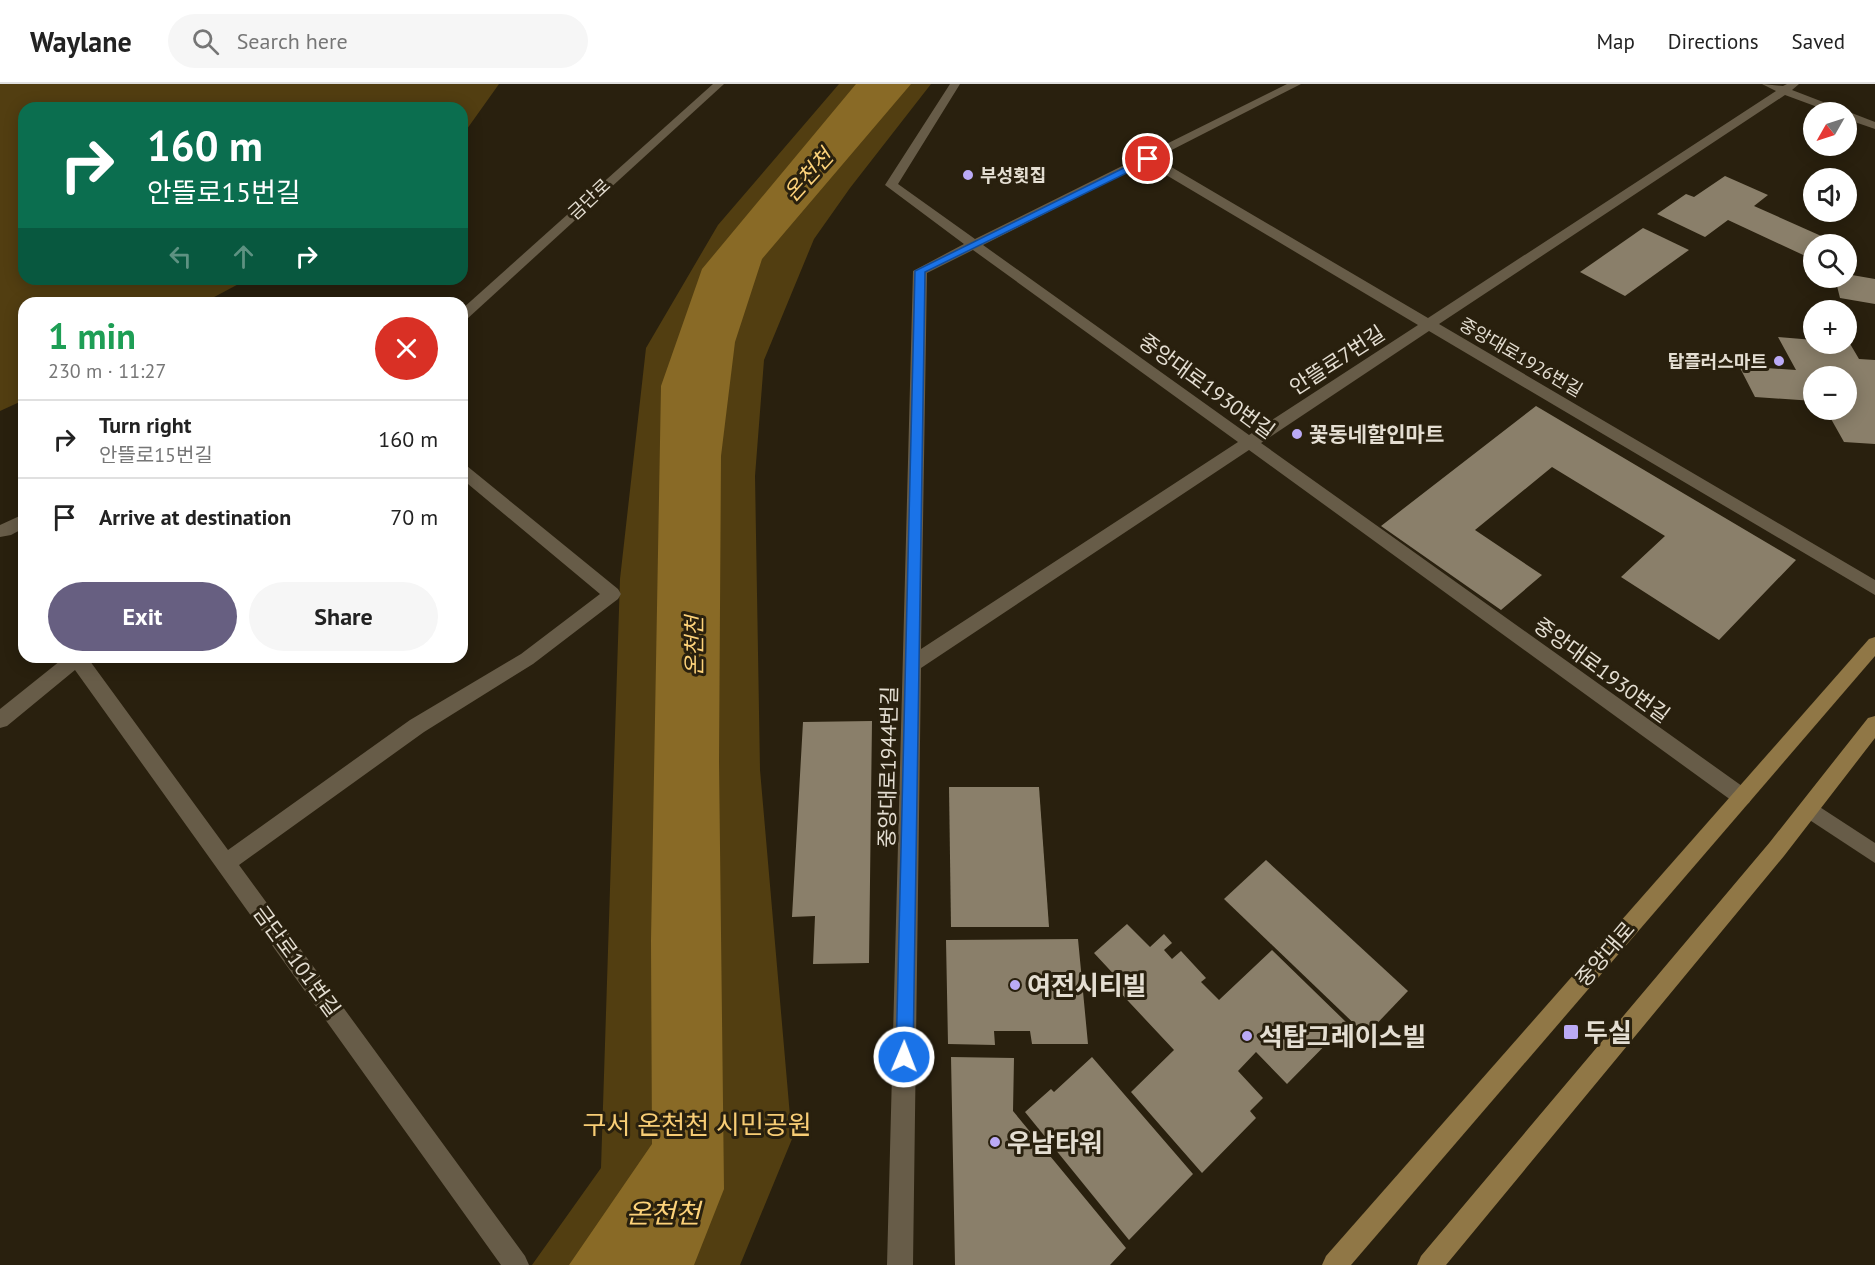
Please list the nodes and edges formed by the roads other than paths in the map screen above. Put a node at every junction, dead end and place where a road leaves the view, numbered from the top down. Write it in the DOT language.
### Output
graph roads {
  1 [pos="719,84"];
  2 [pos="956,84"];
  3 [pos="1296,84"];
  4 [pos="1767,84"];
  5 [pos="1789,87"];
  6 [pos="1820,102"];
  7 [pos="1857,119"];
  8 [pos="1875,126"];
  9 [pos="1148,159"];
  10 [pos="974,244"];
  11 [pos="468,311"];
  12 [pos="1428,325"];
  13 [pos="1249,442"];
  14 [pos="468,475"];
  15 [pos="18,523"];
  16 [pos="0,531"];
  17 [pos="1875,588"];
  18 [pos="1875,644"];
  19 [pos="71,663"];
  20 [pos="82,663"];
  21 [pos="913,664"];
  22 [pos="0,720"];
  23 [pos="1875,724"];
  24 [pos="1742,797"];
  25 [pos="1809,809"];
  26 [pos="1875,854"];
  27 [pos="226,863"];
  28 [pos="516,1265"];
  29 [pos="900,1265"];
  30 [pos="1335,1265"];
  31 [pos="1430,1265"];
  1 -- 11 [label="street, 금단로"];
  2 -- 10 [label="street, 중앙대로1930번길"];
  3 -- 9 [label="street"];
  4 -- 5 [label="street"];
  5 -- 6 [label="street"];
  5 -- 12 [label="street, 안뜰로7번길"];
  7 -- 8 [label="street"];
  9 -- 10 [label="street"];
  9 -- 12 [label="street, 중앙대로1926번길"];
  10 -- 13 [label="street, 중앙대로1930번길"];
  10 -- 21 [label="street, 중앙대로1944번길"];
  12 -- 13 [label="street, 안뜰로7번길"];
  12 -- 17 [label="street, 중앙대로1926번길"];
  13 -- 21 [label="street, 안뜰로7번길"];
  13 -- 24 [label="street, 중앙대로1930번길"];
  14 -- 27 [label="street"];
  15 -- 16 [label="street"];
  18 -- 24 [label="main road, 중앙대로"];
  19 -- 22 [label="street"];
  20 -- 27 [label="street, 금단로101번길"];
  21 -- 29 [label="street, 중앙대로1944번길"];
  23 -- 25 [label="main road"];
  24 -- 30 [label="main road, 중앙대로"];
  25 -- 26 [label="street"];
  25 -- 31 [label="main road"];
  27 -- 28 [label="street, 금단로101번길"];
}
